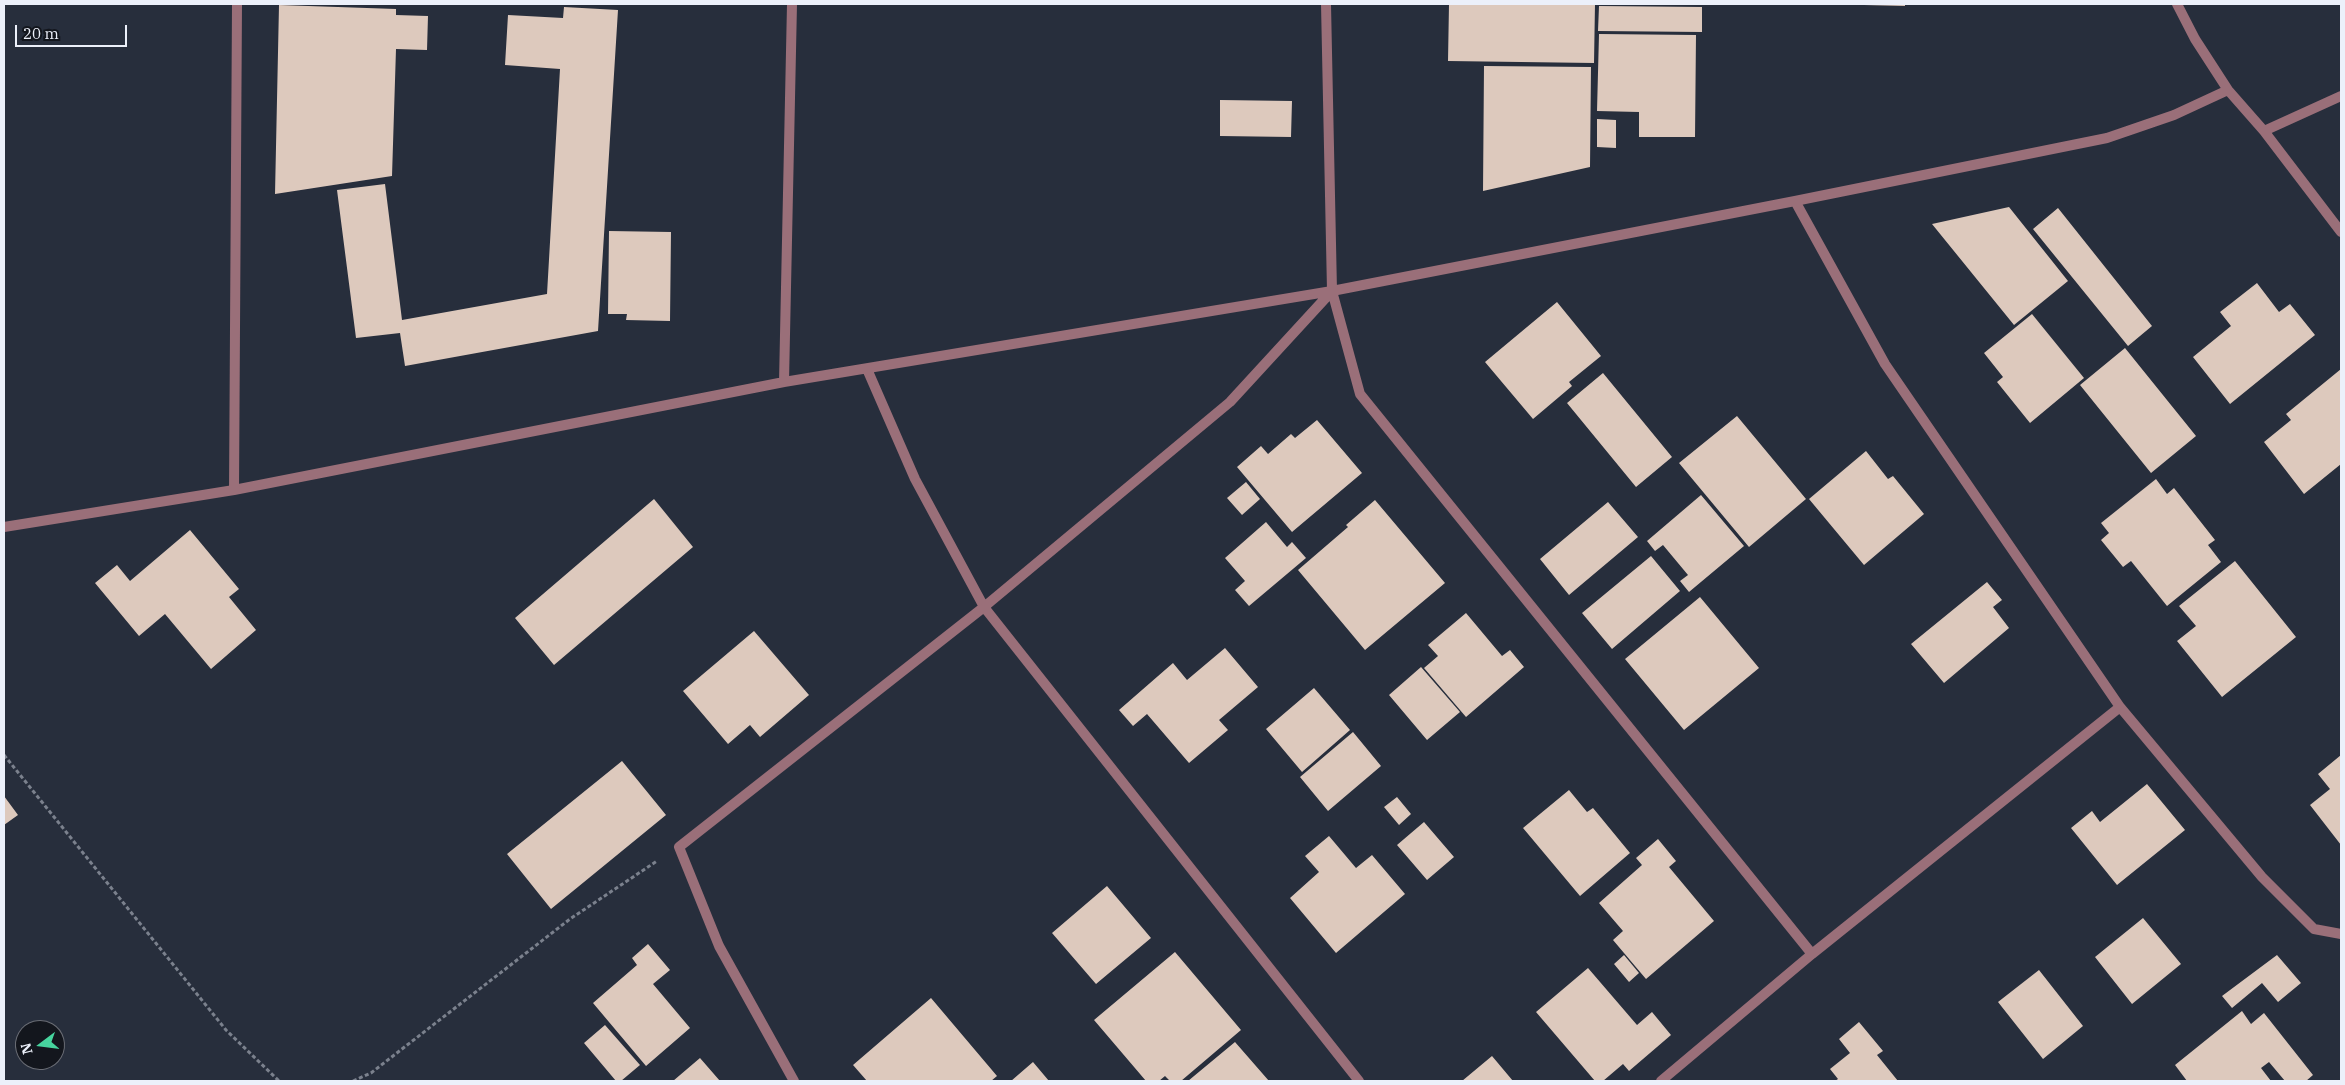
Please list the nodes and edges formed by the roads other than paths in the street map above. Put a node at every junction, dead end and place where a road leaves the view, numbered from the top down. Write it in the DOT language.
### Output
graph roads {
  1 [pos="237,4"];
  2 [pos="792,4"];
  3 [pos="1326,4"];
  4 [pos="2177,4"];
  5 [pos="2228,90"];
  6 [pos="2341,96"];
  7 [pos="2264,131"];
  8 [pos="1795,201"];
  9 [pos="2341,232"];
  10 [pos="1332,291"];
  11 [pos="867,369"];
  12 [pos="784,382"];
  13 [pos="234,490"];
  14 [pos="4,527"];
  15 [pos="984,607"];
  16 [pos="2120,707"];
  17 [pos="2341,934"];
  18 [pos="1812,954"];
  19 [pos="794,1081"];
  20 [pos="1360,1081"];
  21 [pos="1661,1081"];
  1 -- 13 [label="street"];
  2 -- 12 [label="street"];
  3 -- 10 [label="street"];
  4 -- 5 [label="street"];
  5 -- 7 [label="street"];
  5 -- 8 [label="street"];
  6 -- 7 [label="street"];
  7 -- 9 [label="street"];
  8 -- 10 [label="street"];
  8 -- 16 [label="street"];
  10 -- 11 [label="street"];
  10 -- 15 [label="street"];
  10 -- 18 [label="street"];
  11 -- 12 [label="street"];
  11 -- 15 [label="street"];
  12 -- 13 [label="street"];
  13 -- 14 [label="street"];
  15 -- 19 [label="street"];
  15 -- 20 [label="street"];
  16 -- 17 [label="street"];
  16 -- 18 [label="street"];
  18 -- 21 [label="street"];
}
